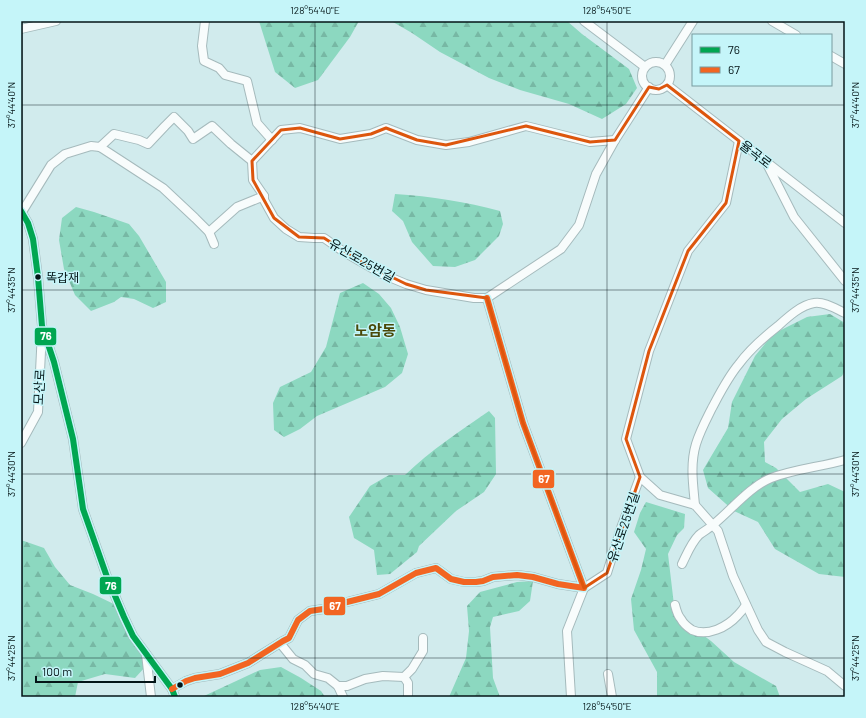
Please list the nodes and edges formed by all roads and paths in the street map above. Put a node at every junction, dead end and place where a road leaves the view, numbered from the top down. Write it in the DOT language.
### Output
graph roads {
  1 [pos="56,21"];
  2 [pos="205,21"];
  3 [pos="584,21"];
  4 [pos="693,21"];
  5 [pos="772,21"];
  6 [pos="21,29"];
  7 [pos="794,34"];
  8 [pos="832,57"];
  9 [pos="845,64"];
  10 [pos="665,65"];
  11 [pos="645,67"];
  12 [pos="667,85"];
  13 [pos="649,87"];
  14 [pos="272,140"];
  15 [pos="615,140"];
  16 [pos="739,141"];
  17 [pos="100,147"];
  18 [pos="252,161"];
  19 [pos="766,162"];
  20 [pos="264,196"];
  21 [pos="22,211"];
  22 [pos="845,224"];
  23 [pos="209,232"];
  24 [pos="214,244"];
  25 [pos="845,281"];
  26 [pos="487,298"];
  27 [pos="845,313"];
  28 [pos="42,326"];
  29 [pos="21,443"];
  30 [pos="845,460"];
  31 [pos="640,477"];
  32 [pos="695,504"];
  33 [pos="713,526"];
  34 [pos="682,564"];
  35 [pos="584,588"];
  36 [pos="675,605"];
  37 [pos="746,605"];
  38 [pos="423,638"];
  39 [pos="280,643"];
  40 [pos="146,654"];
  41 [pos="608,674"];
  42 [pos="404,677"];
  43 [pos="338,686"];
  44 [pos="845,686"];
  45 [pos="172,689"];
  46 [pos="152,697"];
  47 [pos="175,697"];
  48 [pos="343,697"];
  49 [pos="408,697"];
  50 [pos="570,697"];
  51 [pos="612,697"];
  1 -- 6 [label="street"];
  2 -- 14 [label="street"];
  3 -- 11 [label="street"];
  4 -- 10 [label="street"];
  5 -- 7 [label="street"];
  8 -- 9 [label="street"];
  10 -- 11 [label="street"];
  10 -- 12 [label="street"];
  11 -- 13 [label="street"];
  12 -- 13 [label="street"];
  12 -- 16 [label="street, 율곡로"];
  13 -- 15 [label="street"];
  14 -- 15 [label="street"];
  14 -- 18 [label="street"];
  15 -- 26 [label="street"];
  16 -- 19 [label="street, 율곡로"];
  16 -- 31 [label="street"];
  17 -- 18 [label="street"];
  17 -- 21 [label="street"];
  17 -- 23 [label="street"];
  18 -- 20 [label="street, 유산로25번길"];
  19 -- 22 [label="street, 율곡로"];
  19 -- 25 [label="street"];
  20 -- 23 [label="street"];
  20 -- 26 [label="street, 유산로25번길"];
  21 -- 28 [label="street"];
  23 -- 24 [label="street"];
  26 -- 35 [label="street"];
  27 -- 32 [label="street"];
  28 -- 29 [label="street, 모산로"];
  28 -- 40 [label="street"];
  30 -- 33 [label="street"];
  31 -- 32 [label="street"];
  31 -- 35 [label="street, 유산로25번길"];
  32 -- 33 [label="street"];
  33 -- 34 [label="street"];
  33 -- 37 [label="street"];
  35 -- 39 [label="street"];
  35 -- 50 [label="street"];
  36 -- 37 [label="street"];
  37 -- 44 [label="street"];
  38 -- 42 [label="street"];
  39 -- 43 [label="street"];
  39 -- 45 [label="street"];
  40 -- 45 [label="street"];
  40 -- 46 [label="street"];
  41 -- 51 [label="street"];
  42 -- 43 [label="street"];
  42 -- 49 [label="street"];
  43 -- 48 [label="street"];
  45 -- 47 [label="street"];
}
